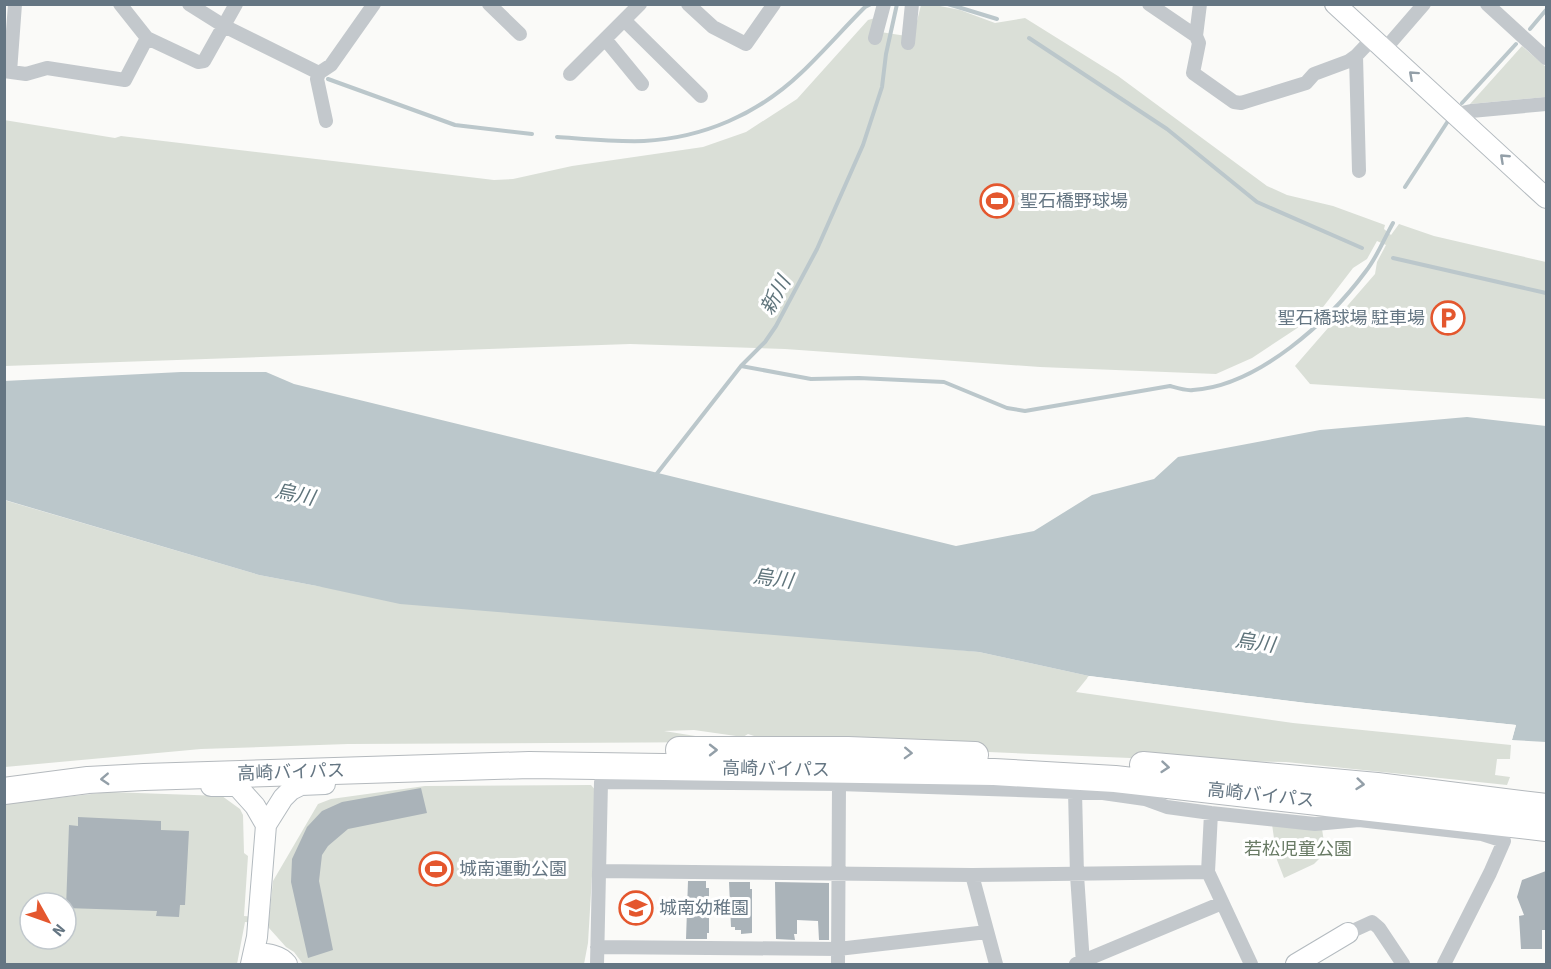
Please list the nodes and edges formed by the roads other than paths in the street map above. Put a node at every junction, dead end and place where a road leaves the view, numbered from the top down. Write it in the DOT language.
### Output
graph roads {
  1 [pos="15,4"];
  2 [pos="120,4"];
  3 [pos="189,4"];
  4 [pos="236,4"];
  5 [pos="374,4"];
  6 [pos="489,4"];
  7 [pos="640,4"];
  8 [pos="688,4"];
  9 [pos="774,4"];
  10 [pos="884,4"];
  11 [pos="912,4"];
  12 [pos="1149,4"];
  13 [pos="1200,4"];
  14 [pos="1335,4"];
  15 [pos="1424,4"];
  16 [pos="1487,4"];
  17 [pos="624,20"];
  18 [pos="224,26"];
  19 [pos="520,34"];
  20 [pos="1196,36"];
  21 [pos="147,38"];
  22 [pos="875,38"];
  23 [pos="605,39"];
  24 [pos="908,43"];
  25 [pos="1379,44"];
  26 [pos="1356,56"];
  27 [pos="1546,58"];
  28 [pos="7,72"];
  29 [pos="319,73"];
  30 [pos="570,74"];
  31 [pos="642,84"];
  32 [pos="701,96"];
  33 [pos="1546,104"];
  34 [pos="1457,114"];
  35 [pos="326,121"];
  36 [pos="1359,171"];
  37 [pos="1546,198"];
  38 [pos="410,768"];
  39 [pos="4,774"];
  40 [pos="144,777"];
  41 [pos="839,784"];
  42 [pos="4,791"];
  43 [pos="1076,791"];
  44 [pos="1145,799"];
  45 [pos="1372,807"];
  46 [pos="1546,807"];
  47 [pos="1211,813"];
  48 [pos="266,825"];
  49 [pos="1546,828"];
  50 [pos="598,871"];
  51 [pos="1208,872"];
  52 [pos="839,873"];
  53 [pos="972,875"];
  54 [pos="1077,875"];
  55 [pos="1222,903"];
  56 [pos="987,932"];
  57 [pos="1348,933"];
  58 [pos="597,947"];
  59 [pos="838,949"];
  60 [pos="252,959"];
  61 [pos="287,964"];
  62 [pos="597,964"];
  63 [pos="838,964"];
  64 [pos="996,964"];
  65 [pos="1081,964"];
  66 [pos="1251,964"];
  67 [pos="1296,964"];
  68 [pos="1403,964"];
  69 [pos="1444,964"];
  1 -- 28 [label="street"];
  2 -- 21 [label="street"];
  3 -- 18 [label="street"];
  4 -- 18 [label="street"];
  5 -- 29 [label="street"];
  6 -- 19 [label="street"];
  7 -- 17 [label="street"];
  8 -- 9 [label="street"];
  10 -- 22 [label="street"];
  11 -- 24 [label="street"];
  12 -- 20 [label="street"];
  13 -- 20 [label="street"];
  14 -- 25 [label="street"];
  15 -- 25 [label="street"];
  16 -- 27 [label="street"];
  17 -- 23 [label="street"];
  17 -- 32 [label="street"];
  18 -- 21 [label="street"];
  18 -- 29 [label="street"];
  20 -- 26 [label="street"];
  21 -- 28 [label="street"];
  23 -- 30 [label="street"];
  23 -- 31 [label="street"];
  25 -- 26 [label="street"];
  34 -- 25 [label="street, one-way"];
  26 -- 36 [label="street"];
  29 -- 35 [label="street"];
  33 -- 34 [label="street"];
  37 -- 34 [label="street, one-way"];
  38 -- 40 [label="highway, 高崎バイパス"];
  38 -- 45 [label="highway, 高崎バイパス"];
  38 -- 48 [label="street"];
  39 -- 46 [label="highway, 高崎バイパス, one-way"];
  40 -- 42 [label="highway, 高崎バイパス, one-way"];
  40 -- 48 [label="street"];
  41 -- 43 [label="street"];
  41 -- 50 [label="street"];
  41 -- 52 [label="street"];
  43 -- 44 [label="street"];
  43 -- 54 [label="street"];
  44 -- 45 [label="highway"];
  44 -- 47 [label="street"];
  45 -- 49 [label="highway, 高崎バイパス"];
  47 -- 51 [label="street"];
  47 -- 69 [label="street"];
  48 -- 60 [label="street"];
  50 -- 52 [label="street"];
  50 -- 58 [label="street"];
  51 -- 54 [label="street"];
  51 -- 55 [label="street"];
  52 -- 53 [label="street"];
  52 -- 59 [label="street"];
  53 -- 54 [label="street"];
  53 -- 56 [label="street"];
  54 -- 65 [label="street"];
  55 -- 65 [label="street"];
  55 -- 66 [label="street"];
  56 -- 59 [label="street"];
  56 -- 64 [label="street"];
  57 -- 67 [label="street"];
  57 -- 68 [label="street"];
  58 -- 59 [label="street"];
  58 -- 62 [label="street"];
  59 -- 63 [label="street"];
  60 -- 61 [label="street"];
}
